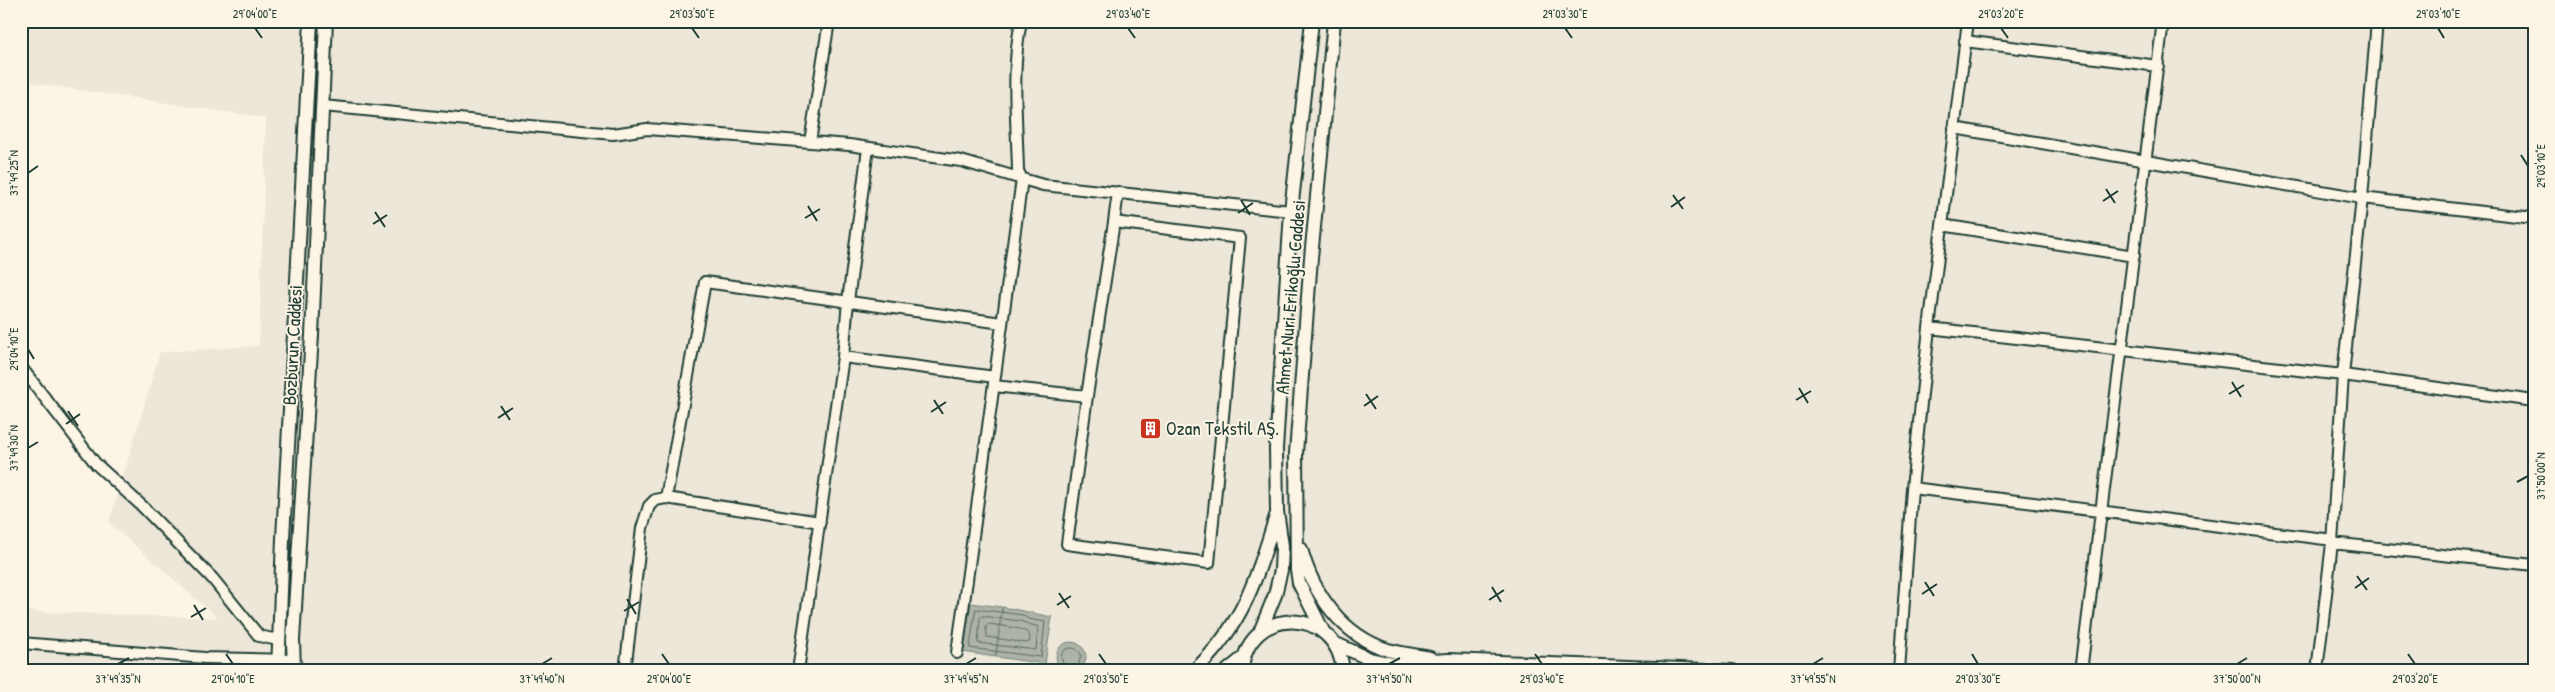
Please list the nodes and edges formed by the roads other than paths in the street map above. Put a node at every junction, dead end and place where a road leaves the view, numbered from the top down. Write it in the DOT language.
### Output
graph roads {
  1 [pos="311,21"];
  2 [pos="326,21"];
  3 [pos="829,21"];
  4 [pos="1021,21"];
  5 [pos="1312,21"];
  6 [pos="1334,21"];
  7 [pos="1968,21"];
  8 [pos="2163,21"];
  9 [pos="2377,21"];
  10 [pos="1965,41"];
  11 [pos="2158,66"];
  12 [pos="323,106"];
  13 [pos="1954,128"];
  14 [pos="810,142"];
  15 [pos="868,148"];
  16 [pos="2146,159"];
  17 [pos="1022,179"];
  18 [pos="1118,192"];
  19 [pos="2362,198"];
  20 [pos="1291,211"];
  21 [pos="2534,218"];
  22 [pos="1114,222"];
  23 [pos="1942,226"];
  24 [pos="2134,256"];
  25 [pos="848,301"];
  26 [pos="1002,323"];
  27 [pos="1929,328"];
  28 [pos="2122,349"];
  29 [pos="844,357"];
  30 [pos="21,367"];
  31 [pos="2342,375"];
  32 [pos="994,381"];
  33 [pos="1087,396"];
  34 [pos="2534,401"];
  35 [pos="1912,488"];
  36 [pos="666,498"];
  37 [pos="1277,511"];
  38 [pos="2101,513"];
  39 [pos="820,522"];
  40 [pos="1296,533"];
  41 [pos="2332,542"];
  42 [pos="2534,565"];
  43 [pos="1323,631"];
  44 [pos="1260,632"];
  45 [pos="278,640"];
  46 [pos="21,643"];
  47 [pos="1334,643"];
  48 [pos="957,652"];
  49 [pos="1448,660"];
  50 [pos="1242,665"];
  51 [pos="278,666"];
  52 [pos="294,666"];
  53 [pos="625,671"];
  54 [pos="798,671"];
  55 [pos="1194,671"];
  56 [pos="1227,671"];
  57 [pos="1343,671"];
  58 [pos="1732,671"];
  59 [pos="1899,671"];
  60 [pos="2081,671"];
  61 [pos="2317,671"];
  1 -- 45 [label="main road, Bozburun Caddesi"];
  2 -- 12 [label="main road, Bozburun Caddesi"];
  3 -- 14 [label="street"];
  4 -- 17 [label="street"];
  5 -- 20 [label="main road, Ahmet Nuri Erikoğlu Caddesi"];
  6 -- 40 [label="main road, Ahmet Nuri Erikoğlu Caddesi"];
  7 -- 10 [label="street"];
  8 -- 11 [label="street"];
  9 -- 19 [label="street"];
  10 -- 11 [label="street"];
  10 -- 13 [label="street"];
  11 -- 16 [label="street"];
  12 -- 14 [label="street"];
  12 -- 52 [label="main road, Bozburun Caddesi"];
  13 -- 16 [label="street"];
  13 -- 23 [label="street"];
  14 -- 15 [label="street"];
  15 -- 17 [label="street"];
  15 -- 25 [label="street"];
  16 -- 19 [label="street"];
  16 -- 24 [label="street"];
  17 -- 18 [label="street"];
  17 -- 26 [label="street"];
  18 -- 20 [label="street"];
  18 -- 22 [label="street"];
  19 -- 21 [label="street"];
  19 -- 31 [label="street"];
  20 -- 37 [label="main road, Ahmet Nuri Erikoğlu Caddesi"];
  22 -- 33 [label="street"];
  22 -- 33 [label="street"];
  23 -- 24 [label="street"];
  23 -- 27 [label="street"];
  24 -- 28 [label="street"];
  25 -- 26 [label="street"];
  25 -- 29 [label="street"];
  25 -- 36 [label="street"];
  26 -- 32 [label="street"];
  27 -- 28 [label="street"];
  27 -- 35 [label="street"];
  28 -- 31 [label="street"];
  28 -- 38 [label="street"];
  29 -- 32 [label="street"];
  29 -- 39 [label="street"];
  30 -- 45 [label="street"];
  31 -- 34 [label="street"];
  31 -- 41 [label="street"];
  32 -- 33 [label="street"];
  32 -- 48 [label="street"];
  35 -- 38 [label="street"];
  35 -- 59 [label="street"];
  36 -- 39 [label="street"];
  36 -- 53 [label="street"];
  37 -- 44 [label="main road, Ahmet Nuri Erikoğlu Caddesi"];
  37 -- 55 [label="main road"];
  38 -- 41 [label="street"];
  38 -- 60 [label="street"];
  39 -- 54 [label="street"];
  40 -- 43 [label="main road, Ahmet Nuri Erikoğlu Caddesi"];
  40 -- 49 [label="main road"];
  41 -- 42 [label="street"];
  41 -- 61 [label="street"];
  43 -- 44 [label="main road"];
  43 -- 47 [label="main road"];
  44 -- 50 [label="main road, Ahmet Nuri Erikoğlu Caddesi"];
  45 -- 51 [label="main road, Bozburun Caddesi"];
  46 -- 51 [label="street"];
  47 -- 49 [label="main road"];
  47 -- 57 [label="main road"];
  49 -- 58 [label="main road"];
  50 -- 56 [label="main road"];
  51 -- 52 [label="street"];
}
